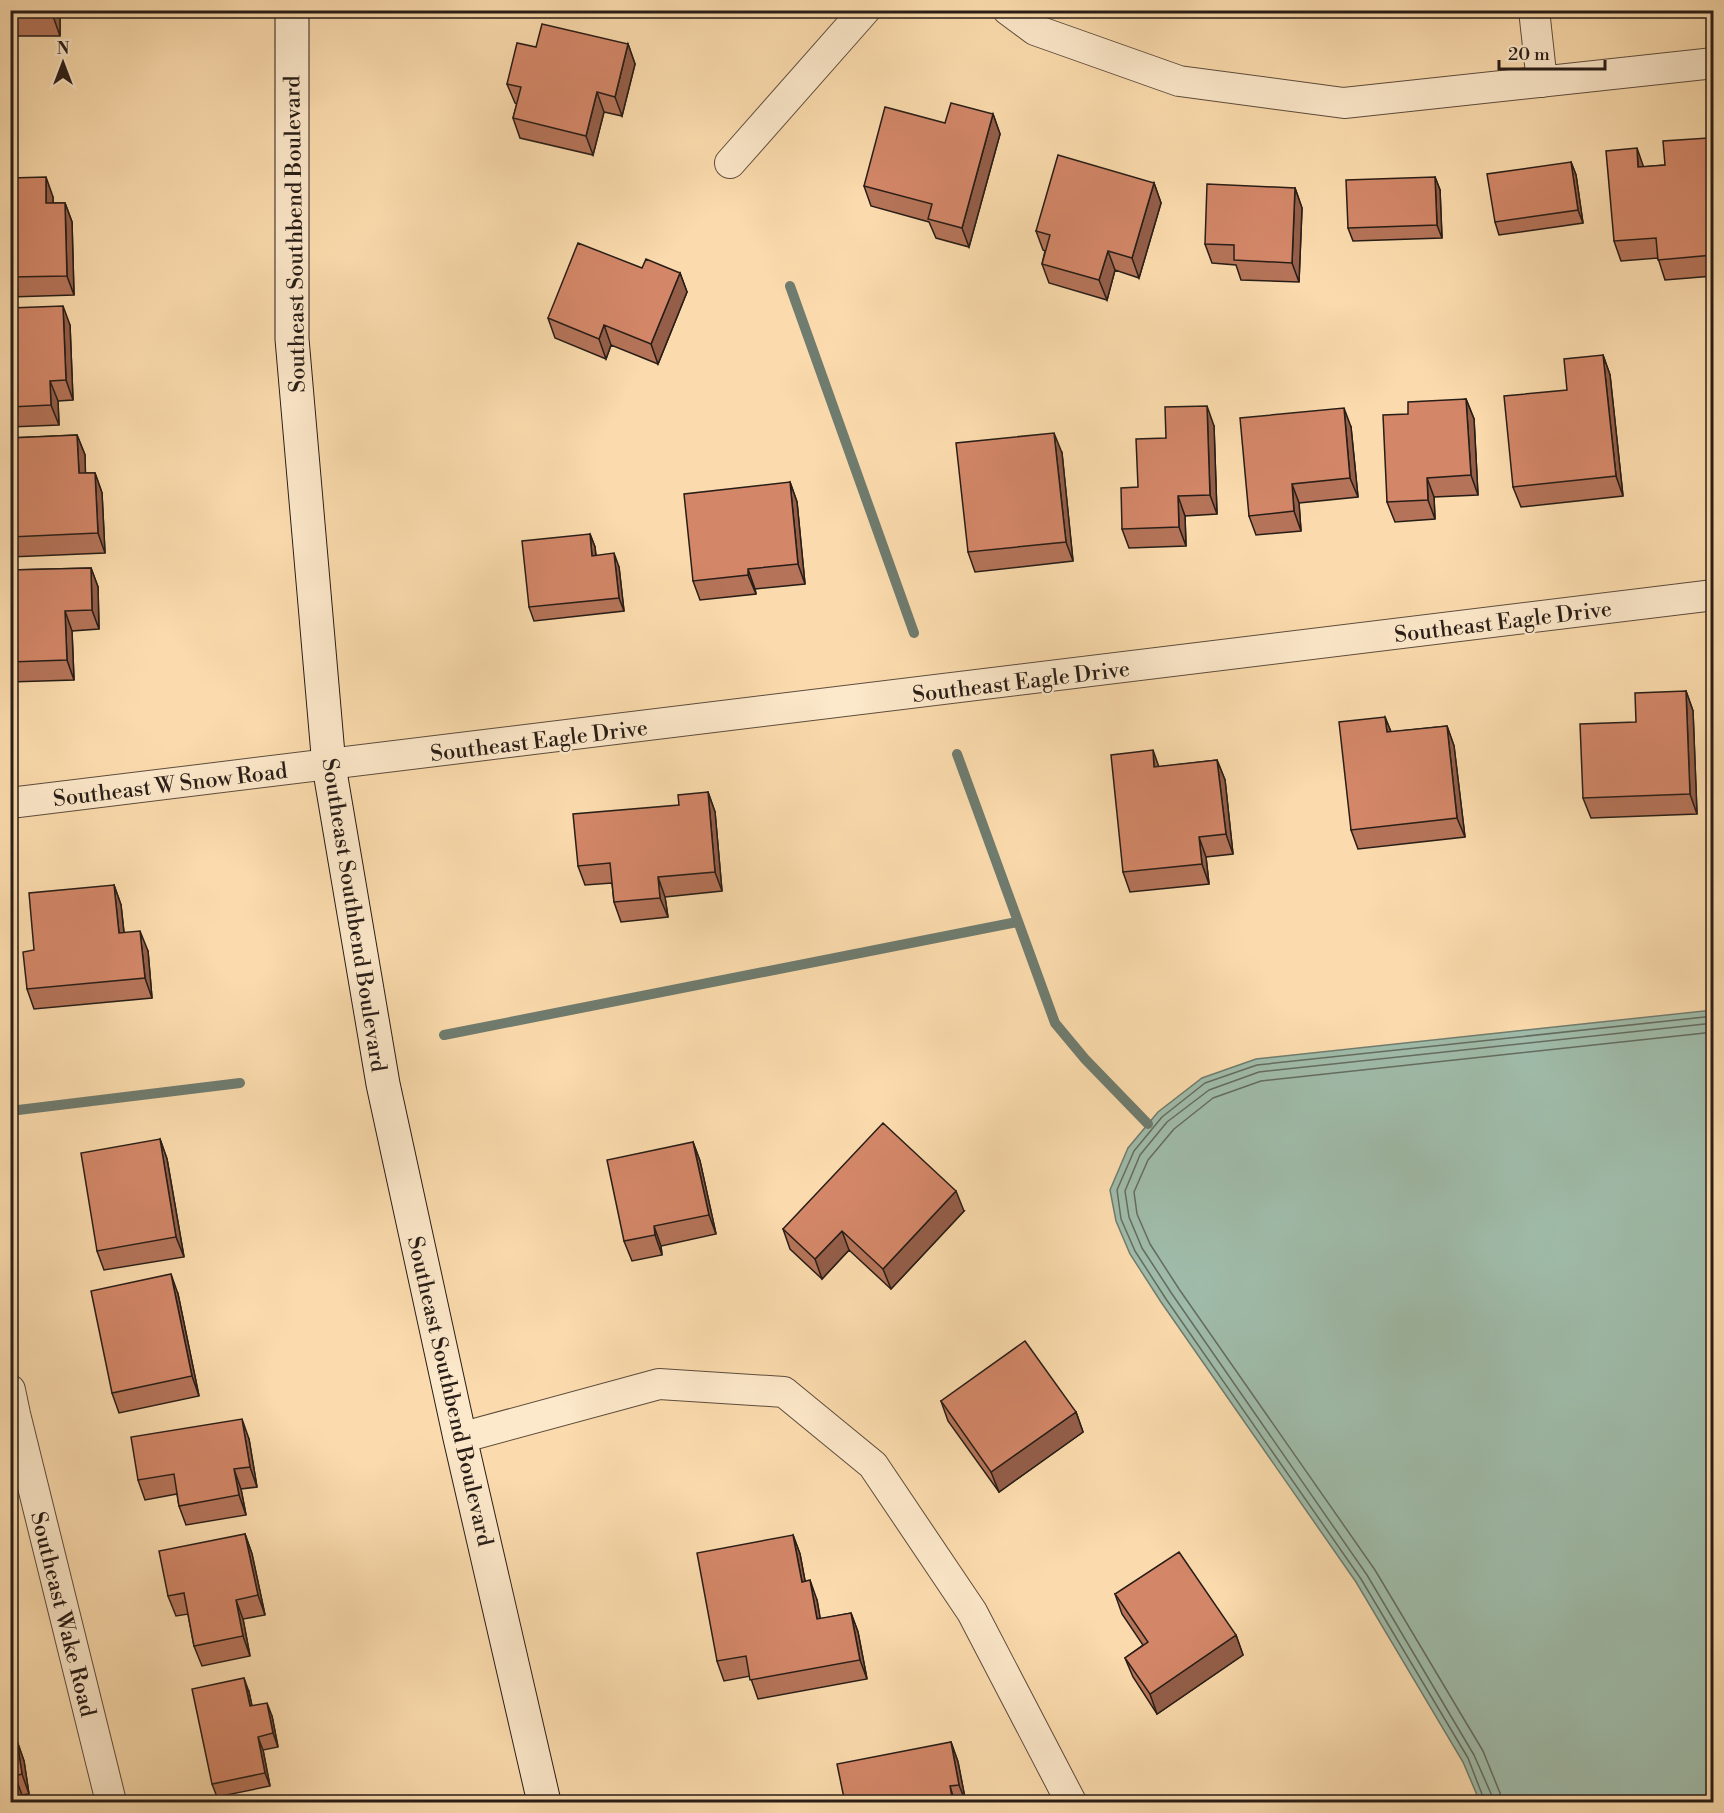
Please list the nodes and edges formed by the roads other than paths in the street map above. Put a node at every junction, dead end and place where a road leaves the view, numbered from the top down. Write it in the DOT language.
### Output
graph roads {
  1 [pos="292,10"];
  2 [pos="865,10"];
  3 [pos="1008,10"];
  4 [pos="1534,10"];
  5 [pos="1713,63"];
  6 [pos="1542,82"];
  7 [pos="730,163"];
  8 [pos="1713,596"];
  9 [pos="329,766"];
  10 [pos="10,803"];
  11 [pos="12,1406"];
  12 [pos="460,1438"];
  13 [pos="111,1803"];
  14 [pos="544,1803"];
  15 [pos="1071,1803"];
  1 -- 9 [label="street, Southeast Southbend Boulevard"];
  2 -- 7 [label="street"];
  3 -- 6 [label="street"];
  4 -- 6 [label="street"];
  5 -- 6 [label="street"];
  8 -- 9 [label="street, Southeast Eagle Drive"];
  9 -- 10 [label="street, Southeast W Snow Road"];
  9 -- 12 [label="street, Southeast Southbend Boulevard"];
  11 -- 13 [label="street, Southeast Wake Road"];
  12 -- 14 [label="street, Southeast Southbend Boulevard"];
  12 -- 15 [label="street"];
}
